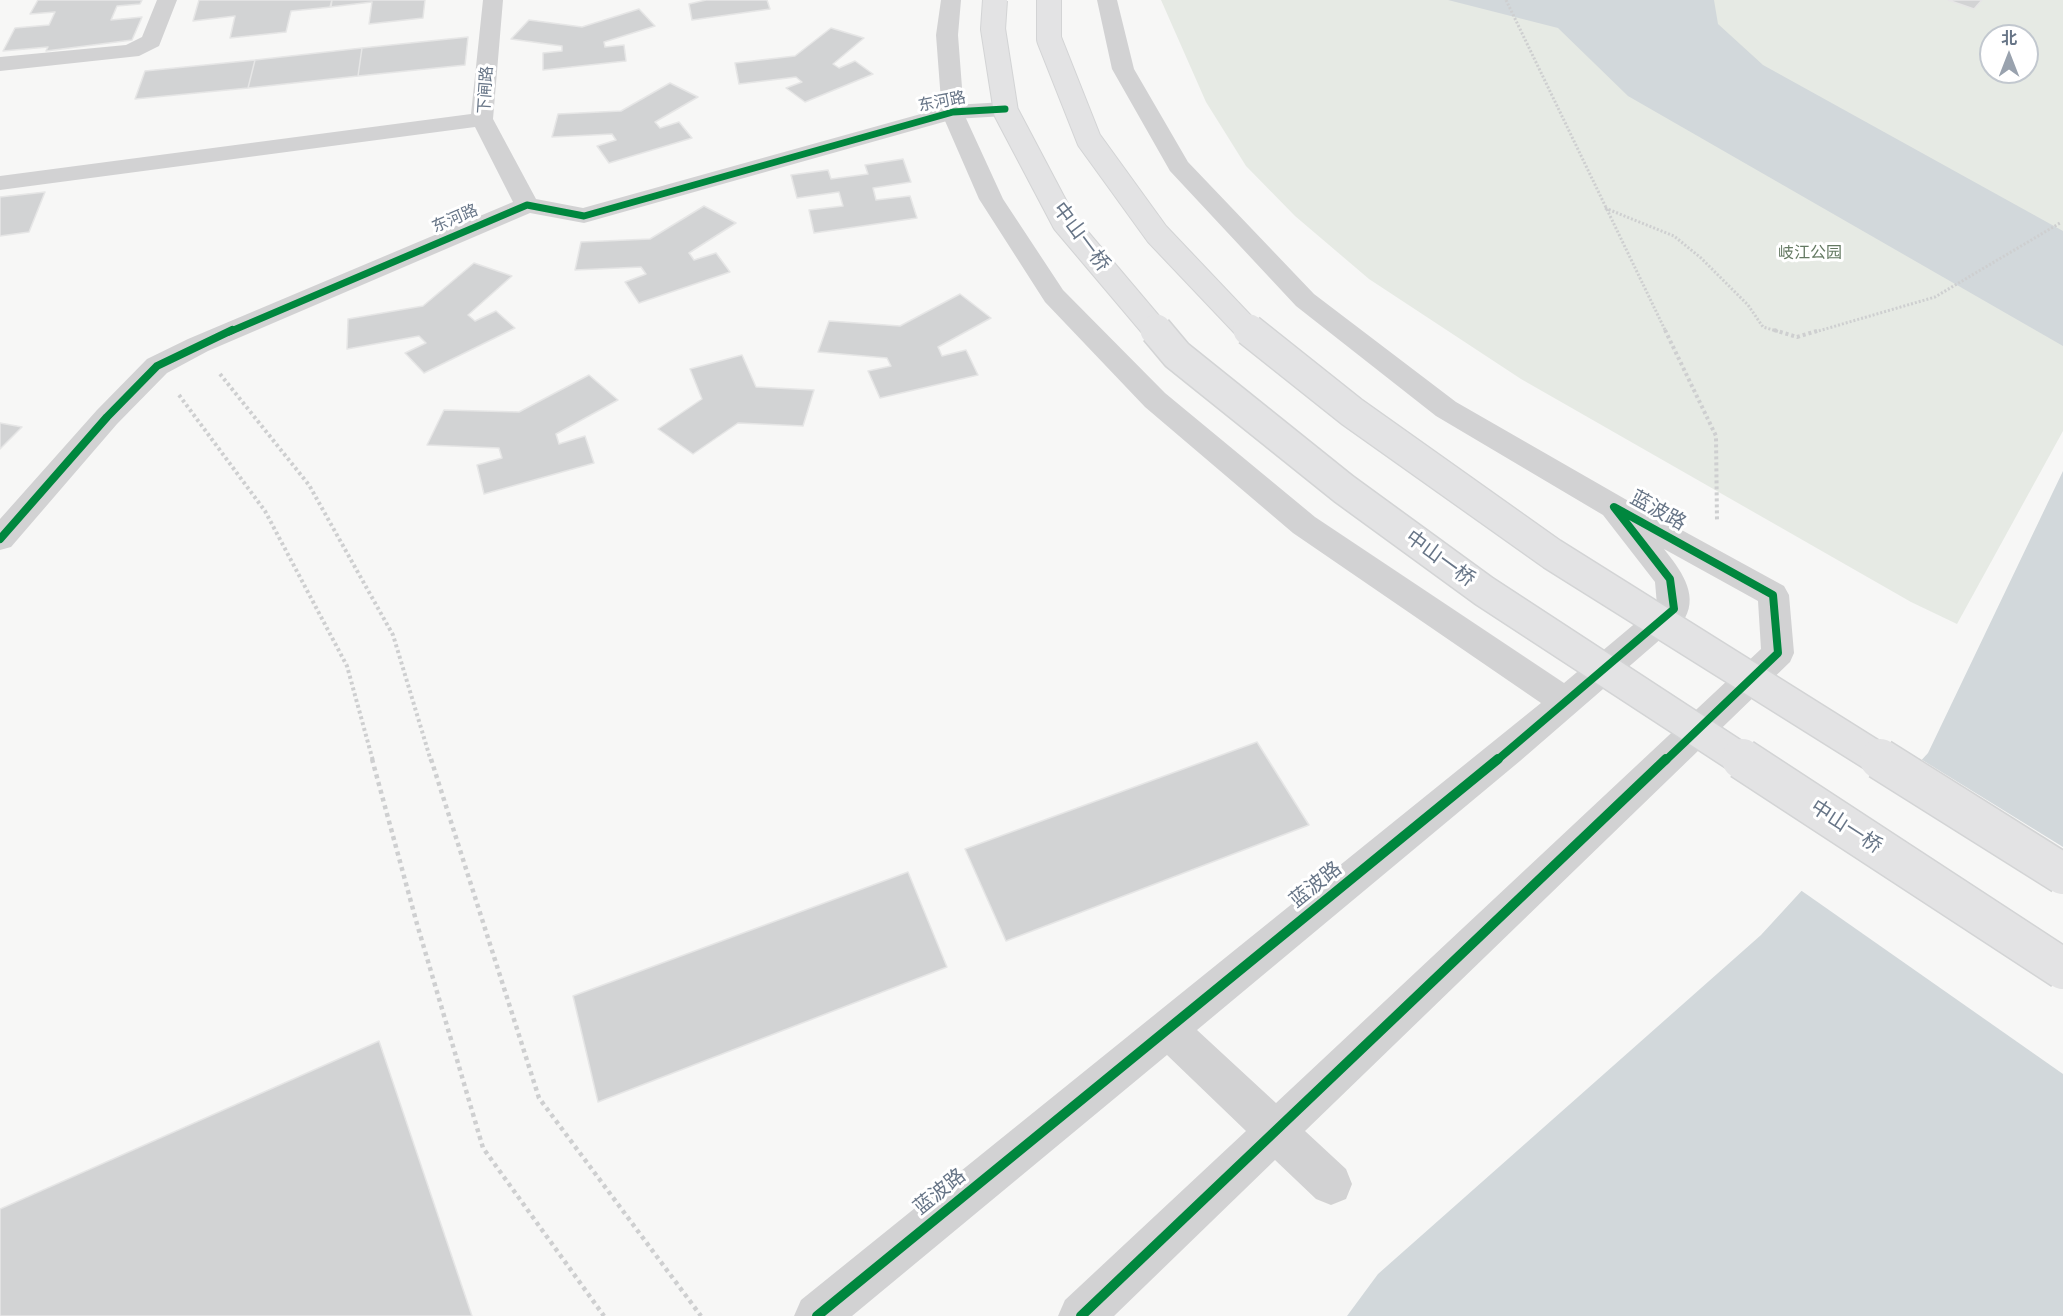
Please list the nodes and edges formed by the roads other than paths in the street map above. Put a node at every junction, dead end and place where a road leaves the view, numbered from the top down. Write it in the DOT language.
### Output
graph roads {
  1 [pos="167,0"];
  2 [pos="493,0"];
  3 [pos="951,0"];
  4 [pos="995,0"];
  5 [pos="1048,0"];
  6 [pos="1107,0"];
  7 [pos="0,64"];
  8 [pos="1005,109"];
  9 [pos="952,112"];
  10 [pos="482,119"];
  11 [pos="0,183"];
  12 [pos="527,205"];
  13 [pos="1614,507"];
  14 [pos="0,539"];
  15 [pos="1566,702"];
  16 [pos="2063,874"];
  17 [pos="2063,969"];
  18 [pos="1168,1029"];
  19 [pos="1275,1132"];
  20 [pos="1331,1184"];
  21 [pos="817,1316"];
  22 [pos="1081,1316"];
  1 -- 7 [label="street"];
  2 -- 10 [label="street, 下闸路"];
  3 -- 9 [label="street"];
  4 -- 8 [label="main road, 中山一桥, bridge"];
  5 -- 16 [label="main road, bridge"];
  6 -- 13 [label="street"];
  8 -- 9 [label="street, 东河路"];
  8 -- 17 [label="main road, 中山一桥, bridge"];
  9 -- 12 [label="street, 东河路"];
  9 -- 15 [label="street"];
  10 -- 11 [label="street"];
  10 -- 12 [label="street, 下闸路"];
  12 -- 14 [label="street, 东河路"];
  13 -- 15 [label="street, 蓝波路"];
  13 -- 19 [label="street, 蓝波路"];
  15 -- 18 [label="street, 蓝波路"];
  18 -- 19 [label="street"];
  18 -- 21 [label="street, 蓝波路"];
  19 -- 20 [label="street"];
  19 -- 22 [label="street, 蓝波路"];
}
